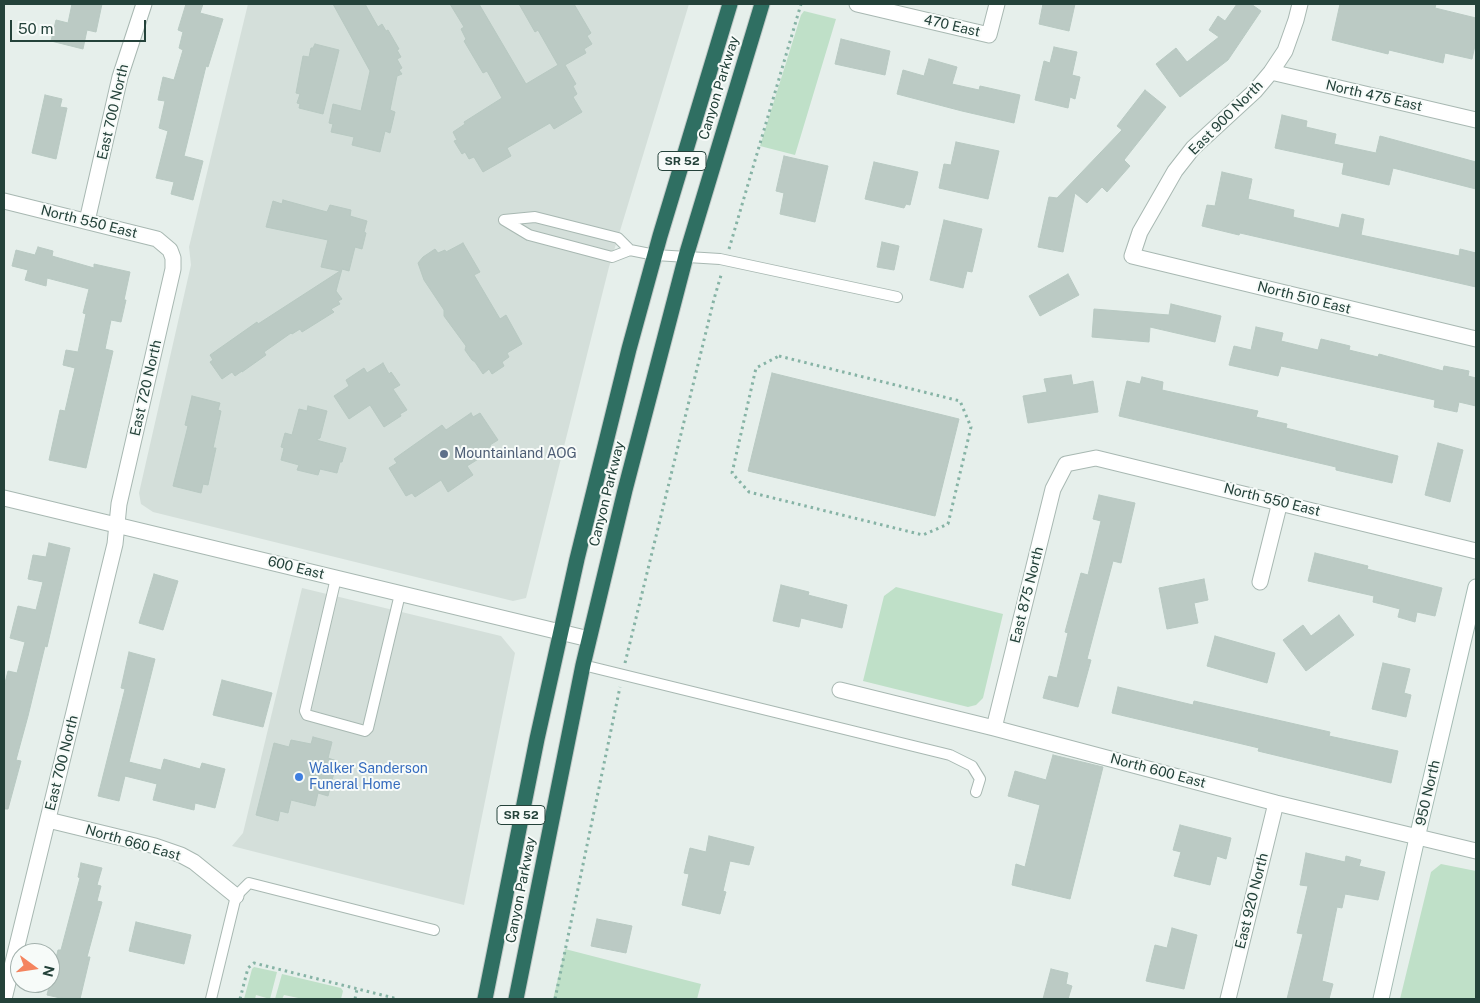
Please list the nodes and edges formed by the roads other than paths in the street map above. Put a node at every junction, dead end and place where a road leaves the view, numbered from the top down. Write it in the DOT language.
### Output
graph roads {
  1 [pos="144,4"];
  2 [pos="730,4"];
  3 [pos="762,4"];
  4 [pos="857,4"];
  5 [pos="997,4"];
  6 [pos="1300,4"];
  7 [pos="1271,72"];
  8 [pos="1476,120"];
  9 [pos="4,201"];
  10 [pos="87,221"];
  11 [pos="170,250"];
  12 [pos="630,250"];
  13 [pos="655,255"];
  14 [pos="686,256"];
  15 [pos="1132,256"];
  16 [pos="897,297"];
  17 [pos="1476,339"];
  18 [pos="1066,464"];
  19 [pos="4,498"];
  20 [pos="1280,502"];
  21 [pos="117,526"];
  22 [pos="1476,550"];
  23 [pos="336,578"];
  24 [pos="1260,582"];
  25 [pos="1476,587"];
  26 [pos="400,594"];
  27 [pos="1473,612"];
  28 [pos="560,632"];
  29 [pos="589,638"];
  30 [pos="583,666"];
  31 [pos="840,690"];
  32 [pos="994,728"];
  33 [pos="976,792"];
  34 [pos="1276,803"];
  35 [pos="48,820"];
  36 [pos="1417,838"];
  37 [pos="1476,851"];
  38 [pos="236,896"];
  39 [pos="434,930"];
  40 [pos="4,999"];
  41 [pos="211,999"];
  42 [pos="485,999"];
  43 [pos="516,999"];
  44 [pos="1228,999"];
  45 [pos="1381,999"];
  1 -- 10 [label="street, East 700 North"];
  2 -- 13 [label="highway, Canyon Parkway / SR 52"];
  3 -- 14 [label="highway, Canyon Parkway / SR 52"];
  4 -- 5 [label="street, 470 East"];
  6 -- 7 [label="street, East 900 North"];
  7 -- 8 [label="street, North 475 East"];
  7 -- 15 [label="street, East 900 North"];
  9 -- 10 [label="street, North 550 East"];
  10 -- 11 [label="street, North 550 East"];
  11 -- 21 [label="street, East 720 North"];
  12 -- 12 [label="lane"];
  12 -- 13 [label="lane"];
  13 -- 14 [label="lane"];
  13 -- 28 [label="highway, Canyon Parkway / SR 52"];
  14 -- 16 [label="lane"];
  14 -- 29 [label="highway, Canyon Parkway / SR 52"];
  15 -- 17 [label="street, North 510 East"];
  18 -- 20 [label="street, North 550 East"];
  18 -- 32 [label="street, East 875 North"];
  19 -- 21 [label="street, 600 East"];
  20 -- 22 [label="street, North 550 East"];
  20 -- 24 [label="street"];
  21 -- 23 [label="street, 600 East"];
  21 -- 35 [label="street, East 700 North"];
  23 -- 26 [label="street, 600 East"];
  23 -- 26 [label="lane"];
  25 -- 27 [label="street, 950 North"];
  26 -- 28 [label="street, 600 East"];
  27 -- 36 [label="street, 950 North"];
  28 -- 29 [label="street, 600 East"];
  28 -- 42 [label="highway, Canyon Parkway / SR 52"];
  29 -- 30 [label="highway, Canyon Parkway / SR 52"];
  30 -- 33 [label="lane"];
  30 -- 43 [label="highway, Canyon Parkway / SR 52"];
  31 -- 32 [label="street, North 600 East"];
  32 -- 34 [label="street, North 600 East"];
  34 -- 36 [label="street, North 600 East"];
  34 -- 44 [label="street, East 920 North"];
  35 -- 38 [label="street, North 660 East"];
  35 -- 40 [label="street, East 700 North"];
  36 -- 37 [label="street, North 600 East"];
  36 -- 45 [label="street, 950 North"];
  38 -- 39 [label="lane"];
  38 -- 41 [label="lane"];
}
